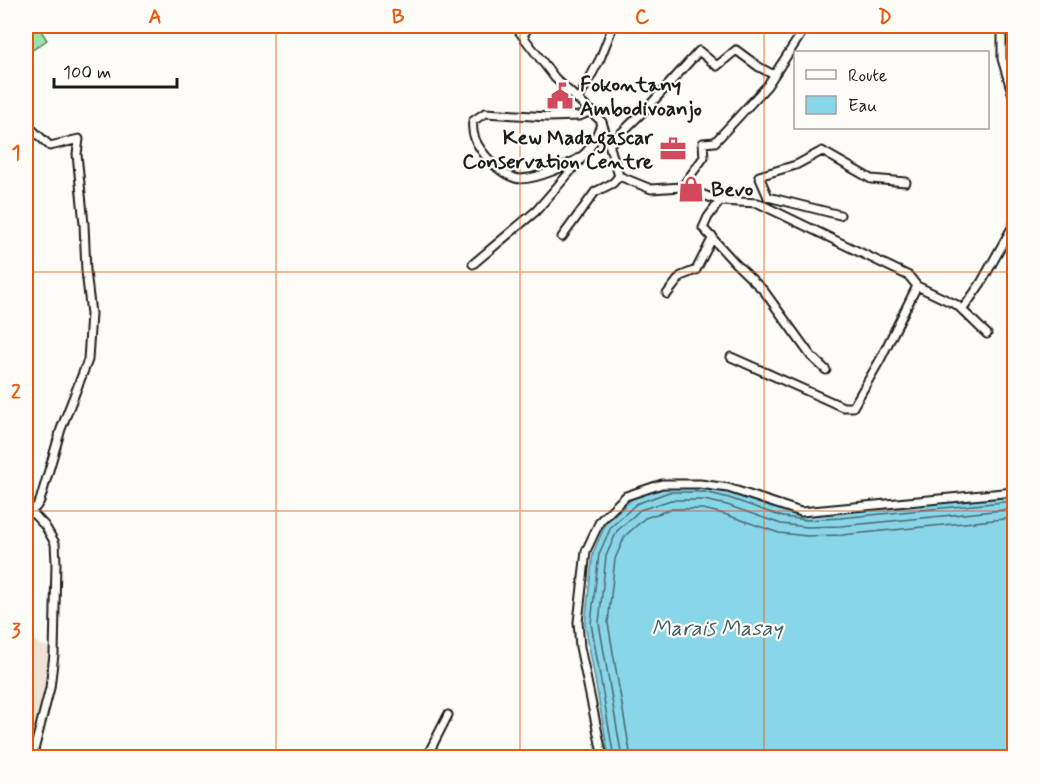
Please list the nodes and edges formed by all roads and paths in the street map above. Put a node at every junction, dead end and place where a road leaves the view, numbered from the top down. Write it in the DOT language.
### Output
graph roads {
  1 [pos="515,26"];
  2 [pos="529,26"];
  3 [pos="605,26"];
  4 [pos="613,26"];
  5 [pos="1002,26"];
  6 [pos="805,28"];
  7 [pos="523,36"];
  8 [pos="607,38"];
  9 [pos="774,75"];
  10 [pos="1014,99"];
  11 [pos="578,100"];
  12 [pos="592,111"];
  13 [pos="602,122"];
  14 [pos="26,124"];
  15 [pos="610,144"];
  16 [pos="587,153"];
  17 [pos="619,176"];
  18 [pos="906,182"];
  19 [pos="682,188"];
  20 [pos="768,197"];
  21 [pos="720,201"];
  22 [pos="758,203"];
  23 [pos="840,215"];
  24 [pos="1014,224"];
  25 [pos="562,237"];
  26 [pos="713,237"];
  27 [pos="473,264"];
  28 [pos="916,286"];
  29 [pos="667,294"];
  30 [pos="963,309"];
  31 [pos="987,334"];
  32 [pos="731,357"];
  33 [pos="826,370"];
  34 [pos="1014,492"];
  35 [pos="26,506"];
  36 [pos="28,514"];
  37 [pos="448,715"];
  38 [pos="32,758"];
  39 [pos="426,758"];
  40 [pos="603,758"];
  1 -- 7 [label="street"];
  2 -- 7 [label="street"];
  3 -- 8 [label="street"];
  4 -- 8 [label="street"];
  5 -- 10 [label="street"];
  6 -- 9 [label="street"];
  7 -- 11 [label="street"];
  8 -- 11 [label="street"];
  9 -- 15 [label="street"];
  9 -- 19 [label="street"];
  11 -- 12 [label="street"];
  12 -- 13 [label="street"];
  12 -- 16 [label="street"];
  13 -- 15 [label="street"];
  13 -- 16 [label="street"];
  14 -- 36 [label="street"];
  15 -- 17 [label="street"];
  16 -- 27 [label="street"];
  17 -- 19 [label="street"];
  17 -- 25 [label="street"];
  18 -- 20 [label="street"];
  19 -- 21 [label="street"];
  20 -- 22 [label="street"];
  20 -- 23 [label="street"];
  21 -- 22 [label="street"];
  21 -- 26 [label="street"];
  22 -- 28 [label="street"];
  24 -- 30 [label="street"];
  26 -- 29 [label="street"];
  26 -- 33 [label="street"];
  28 -- 30 [label="street"];
  28 -- 32 [label="street"];
  30 -- 31 [label="street"];
  34 -- 40 [label="street"];
  35 -- 36 [label="street"];
  36 -- 38 [label="street"];
  37 -- 39 [label="street"];
}
